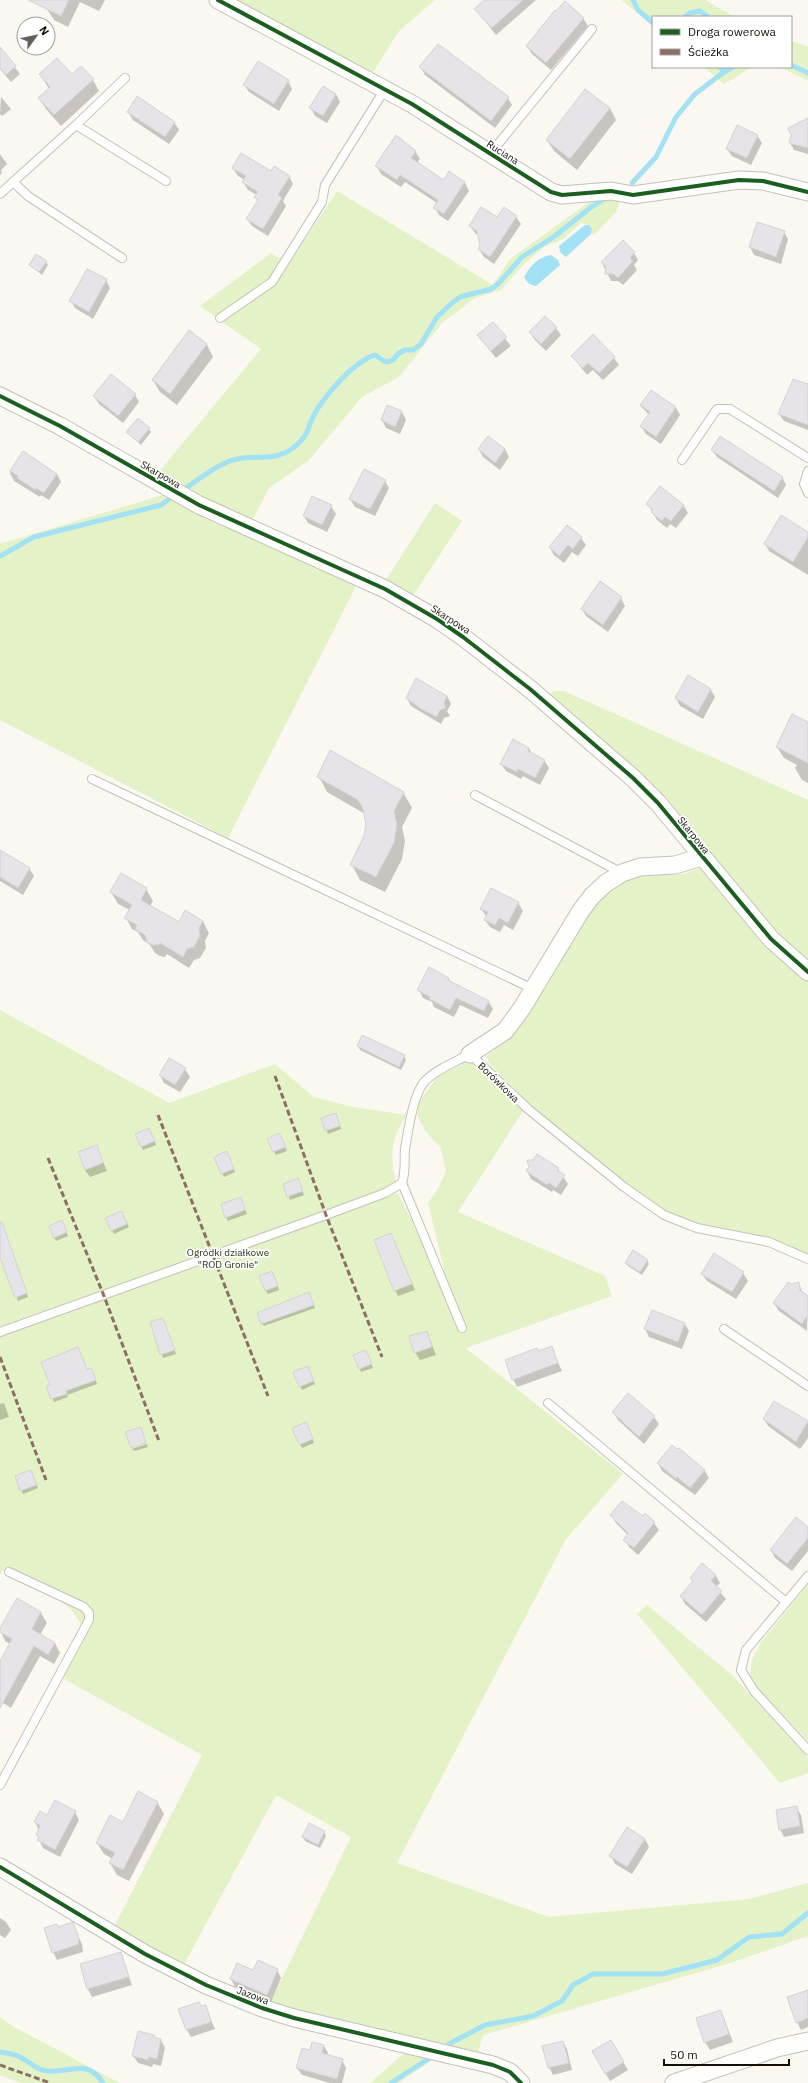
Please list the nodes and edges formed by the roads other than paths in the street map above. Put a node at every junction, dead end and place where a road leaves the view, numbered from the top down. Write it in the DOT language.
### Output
graph roads {
  1 [pos="218,0"];
  2 [pos="592,29"];
  3 [pos="125,78"];
  4 [pos="385,89"];
  5 [pos="76,125"];
  6 [pos="490,154"];
  7 [pos="166,181"];
  8 [pos="13,182"];
  9 [pos="808,192"];
  10 [pos="0,194"];
  11 [pos="122,258"];
  12 [pos="220,318"];
  13 [pos="0,396"];
  14 [pos="808,458"];
  15 [pos="682,460"];
  16 [pos="808,471"];
  17 [pos="808,492"];
  18 [pos="92,779"];
  19 [pos="475,795"];
  20 [pos="702,857"];
  21 [pos="622,873"];
  22 [pos="808,972"];
  23 [pos="533,989"];
  24 [pos="470,1054"];
  25 [pos="402,1183"];
  26 [pos="808,1259"];
  27 [pos="462,1328"];
  28 [pos="724,1329"];
  29 [pos="0,1332"];
  30 [pos="808,1386"];
  31 [pos="548,1403"];
  32 [pos="9,1572"];
  33 [pos="808,1576"];
  34 [pos="786,1602"];
  35 [pos="808,1750"];
  36 [pos="0,1785"];
  37 [pos="0,1867"];
  38 [pos="808,2041"];
  39 [pos="521,2083"];
  40 [pos="674,2083"];
  1 -- 4 [label="street, Ruciana"];
  2 -- 6 [label="lane"];
  3 -- 5 [label="lane"];
  4 -- 6 [label="street, Ruciana"];
  4 -- 12 [label="lane"];
  5 -- 7 [label="lane"];
  5 -- 8 [label="lane"];
  6 -- 9 [label="street, Ruciana"];
  8 -- 10 [label="lane"];
  8 -- 11 [label="lane"];
  13 -- 20 [label="street, Skarpowa"];
  14 -- 15 [label="lane"];
  16 -- 17 [label="lane"];
  18 -- 23 [label="lane"];
  19 -- 21 [label="lane"];
  20 -- 21 [label="street, Borówkowa"];
  20 -- 22 [label="street, Skarpowa"];
  21 -- 23 [label="street, Borówkowa"];
  23 -- 24 [label="street, Borówkowa"];
  24 -- 25 [label="lane"];
  24 -- 26 [label="lane, Borówkowa"];
  25 -- 27 [label="lane"];
  25 -- 29 [label="lane"];
  28 -- 30 [label="lane"];
  31 -- 34 [label="lane"];
  32 -- 36 [label="lane"];
  33 -- 34 [label="lane"];
  34 -- 35 [label="lane"];
  37 -- 39 [label="street, Jazowa"];
  38 -- 40 [label="street"];
}
